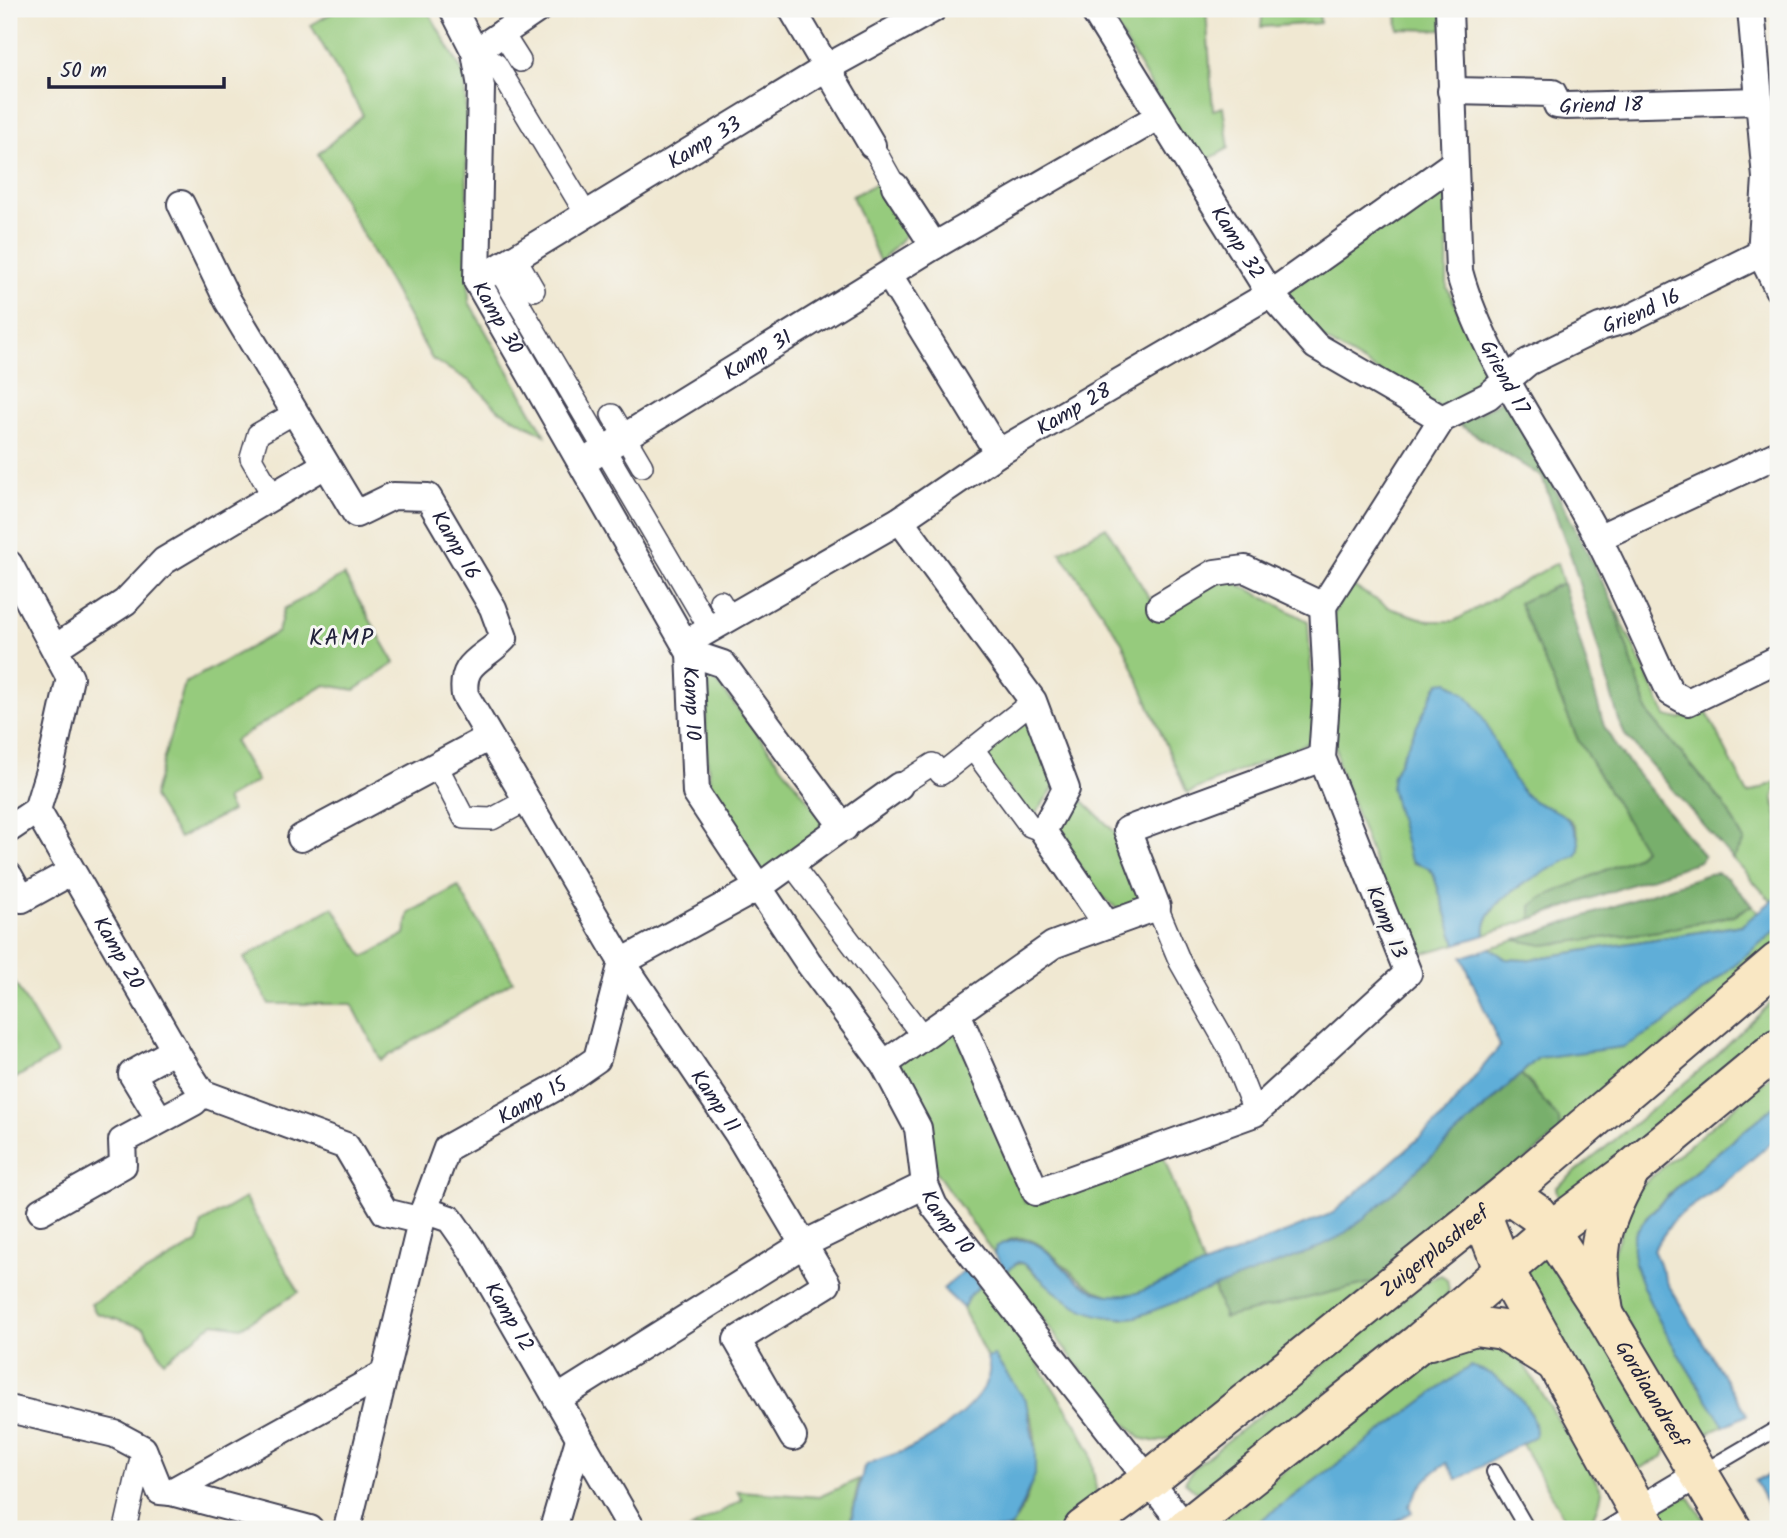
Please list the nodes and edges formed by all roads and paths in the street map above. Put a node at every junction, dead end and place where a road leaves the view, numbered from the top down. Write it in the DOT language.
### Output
graph roads {
  1 [pos="453,9"];
  2 [pos="538,9"];
  3 [pos="792,9"];
  4 [pos="933,9"];
  5 [pos="1093,9"];
  6 [pos="1449,9"];
  7 [pos="1751,9"];
  8 [pos="501,31"];
  9 [pos="475,52"];
  10 [pos="826,68"];
  11 [pos="1451,91"];
  12 [pos="1760,101"];
  13 [pos="1158,117"];
  14 [pos="872,145"];
  15 [pos="1454,163"];
  16 [pos="895,186"];
  17 [pos="593,199"];
  18 [pos="181,204"];
  19 [pos="934,246"];
  20 [pos="1770,250"];
  21 [pos="497,269"];
  22 [pos="889,275"];
  23 [pos="1778,289"];
  24 [pos="1270,294"];
  25 [pos="1508,381"];
  26 [pos="296,412"];
  27 [pos="1442,419"];
  28 [pos="605,437"];
  29 [pos="998,453"];
  30 [pos="1778,454"];
  31 [pos="325,466"];
  32 [pos="273,496"];
  33 [pos="900,520"];
  34 [pos="1598,538"];
  35 [pos="9,564"];
  36 [pos="1160,606"];
  37 [pos="1323,606"];
  38 [pos="717,614"];
  39 [pos="55,648"];
  40 [pos="688,648"];
  41 [pos="1778,659"];
  42 [pos="1033,701"];
  43 [pos="488,738"];
  44 [pos="973,749"];
  45 [pos="1322,758"];
  46 [pos="436,764"];
  47 [pos="899,786"];
  48 [pos="527,800"];
  49 [pos="37,810"];
  50 [pos="844,828"];
  51 [pos="9,829"];
  52 [pos="1043,831"];
  53 [pos="301,838"];
  54 [pos="792,865"];
  55 [pos="71,872"];
  56 [pos="9,876"];
  57 [pos="759,887"];
  58 [pos="1157,907"];
  59 [pos="1107,925"];
  60 [pos="622,962"];
  61 [pos="1778,962"];
  62 [pos="957,1013"];
  63 [pos="924,1038"];
  64 [pos="1778,1048"];
  65 [pos="175,1050"];
  66 [pos="884,1064"];
  67 [pos="202,1093"];
  68 [pos="1255,1113"];
  69 [pos="160,1120"];
  70 [pos="1631,1170"];
  71 [pos="925,1185"];
  72 [pos="1494,1203"];
  73 [pos="41,1211"];
  74 [pos="423,1215"];
  75 [pos="1550,1231"];
  76 [pos="804,1244"];
  77 [pos="1505,1270"];
  78 [pos="1604,1314"];
  79 [pos="1419,1343"];
  80 [pos="1553,1361"];
  81 [pos="382,1375"];
  82 [pos="556,1399"];
  83 [pos="9,1409"];
  84 [pos="1778,1428"];
  85 [pos="793,1437"];
  86 [pos="579,1439"];
  87 [pos="143,1449"];
  88 [pos="1494,1472"];
  89 [pos="1699,1474"];
  90 [pos="1148,1481"];
  91 [pos="170,1492"];
  92 [pos="1630,1523"];
  93 [pos="125,1529"];
  94 [pos="310,1529"];
  95 [pos="347,1529"];
  96 [pos="554,1529"];
  97 [pos="632,1529"];
  98 [pos="1083,1529"];
  99 [pos="1186,1529"];
  100 [pos="1527,1529"];
  101 [pos="1731,1529"];
  1 -- 9 [label="street, Kamp 30"];
  2 -- 8 [label="street"];
  3 -- 10 [label="street"];
  4 -- 10 [label="street, Kamp 33"];
  5 -- 13 [label="street, Kamp 32"];
  6 -- 11 [label="street, Griend 17"];
  7 -- 12 [label="street"];
  8 -- 9 [label="street"];
  8 -- 17 [label="street"];
  9 -- 17 [label="street"];
  9 -- 21 [label="street, Kamp 30"];
  10 -- 14 [label="street"];
  10 -- 17 [label="street, Kamp 33"];
  11 -- 12 [label="street, Griend 18"];
  11 -- 15 [label="street, Griend 17"];
  12 -- 20 [label="street"];
  13 -- 19 [label="street, Kamp 31"];
  13 -- 24 [label="street, Kamp 32"];
  14 -- 16 [label="street"];
  15 -- 24 [label="street, Kamp 28"];
  15 -- 25 [label="street, Griend 17"];
  16 -- 19 [label="street"];
  17 -- 21 [label="street, Kamp 33"];
  18 -- 26 [label="street, Kamp 16"];
  19 -- 22 [label="street, Kamp 31"];
  20 -- 23 [label="street"];
  20 -- 25 [label="street, Griend 16"];
  21 -- 28 [label="street, Kamp 30"];
  21 -- 28 [label="street, Kamp 30"];
  22 -- 28 [label="street, Kamp 31"];
  22 -- 29 [label="street"];
  24 -- 27 [label="street, Kamp 32"];
  24 -- 29 [label="street, Kamp 28"];
  25 -- 27 [label="street"];
  25 -- 34 [label="street, Griend 17"];
  26 -- 31 [label="street, Kamp 16"];
  26 -- 32 [label="street"];
  27 -- 37 [label="street"];
  28 -- 38 [label="street, Kamp 30"];
  28 -- 38 [label="street, Kamp 30"];
  28 -- 40 [label="street, Kamp 30"];
  29 -- 33 [label="street, Kamp 28"];
  30 -- 34 [label="street"];
  31 -- 32 [label="street"];
  31 -- 43 [label="street, Kamp 16"];
  32 -- 39 [label="street"];
  33 -- 38 [label="street, Kamp 28"];
  33 -- 42 [label="street"];
  34 -- 41 [label="street, Griend 17"];
  35 -- 39 [label="street"];
  36 -- 37 [label="street"];
  37 -- 45 [label="street, Kamp 13"];
  38 -- 40 [label="street, Kamp 28"];
  39 -- 49 [label="street"];
  40 -- 50 [label="street, Kamp 10"];
  40 -- 57 [label="street, Kamp 10"];
  42 -- 44 [label="street"];
  42 -- 52 [label="street"];
  43 -- 46 [label="street"];
  43 -- 48 [label="street, Kamp 16"];
  44 -- 47 [label="street"];
  44 -- 52 [label="street"];
  45 -- 58 [label="street"];
  45 -- 68 [label="street, Kamp 13"];
  46 -- 48 [label="street"];
  46 -- 53 [label="street"];
  47 -- 50 [label="street"];
  48 -- 60 [label="street, Kamp 16"];
  49 -- 51 [label="street"];
  49 -- 55 [label="street, Kamp 20"];
  50 -- 54 [label="street"];
  52 -- 59 [label="street"];
  54 -- 57 [label="street"];
  54 -- 63 [label="street"];
  55 -- 56 [label="street"];
  55 -- 65 [label="street, Kamp 20"];
  57 -- 60 [label="street"];
  57 -- 66 [label="street, Kamp 10"];
  58 -- 59 [label="street"];
  58 -- 68 [label="street"];
  59 -- 62 [label="street"];
  60 -- 74 [label="street, Kamp 15"];
  60 -- 76 [label="street, Kamp 11"];
  61 -- 72 [label="main road, Zuigerplasdreef"];
  62 -- 63 [label="street"];
  62 -- 68 [label="street, Kamp 13"];
  63 -- 66 [label="street"];
  64 -- 70 [label="main road"];
  65 -- 67 [label="street, Kamp 20"];
  65 -- 69 [label="street"];
  66 -- 71 [label="street, Kamp 10"];
  67 -- 69 [label="street"];
  67 -- 74 [label="street"];
  69 -- 73 [label="street"];
  70 -- 75 [label="main road"];
  70 -- 78 [label="main road, Gordiaandreef"];
  71 -- 76 [label="street"];
  71 -- 90 [label="street, Kamp 10"];
  72 -- 75 [label="main road, Gordiaandreef"];
  72 -- 77 [label="main road"];
  72 -- 90 [label="main road, Zuigerplasdreef"];
  74 -- 81 [label="street, Kamp 15"];
  74 -- 82 [label="street, Kamp 12"];
  75 -- 77 [label="main road"];
  75 -- 78 [label="main road, Gordiaandreef"];
  76 -- 82 [label="street"];
  76 -- 85 [label="street, Kamp 11"];
  77 -- 79 [label="main road"];
  77 -- 80 [label="main road"];
  78 -- 89 [label="main road, Gordiaandreef"];
  79 -- 80 [label="main road"];
  79 -- 99 [label="main road"];
  80 -- 92 [label="main road"];
  81 -- 91 [label="street"];
  81 -- 95 [label="street, Kamp 15"];
  82 -- 86 [label="street, Kamp 12"];
  83 -- 87 [label="street"];
  84 -- 89 [label="lane"];
  86 -- 96 [label="street"];
  86 -- 97 [label="street, Kamp 12"];
  87 -- 91 [label="street"];
  87 -- 93 [label="street"];
  88 -- 100 [label="lane"];
  89 -- 92 [label="street"];
  89 -- 101 [label="main road, Gordiaandreef"];
  90 -- 98 [label="main road, Zuigerplasdreef"];
  90 -- 99 [label="street, Kamp 10"];
  91 -- 94 [label="street"];
}
